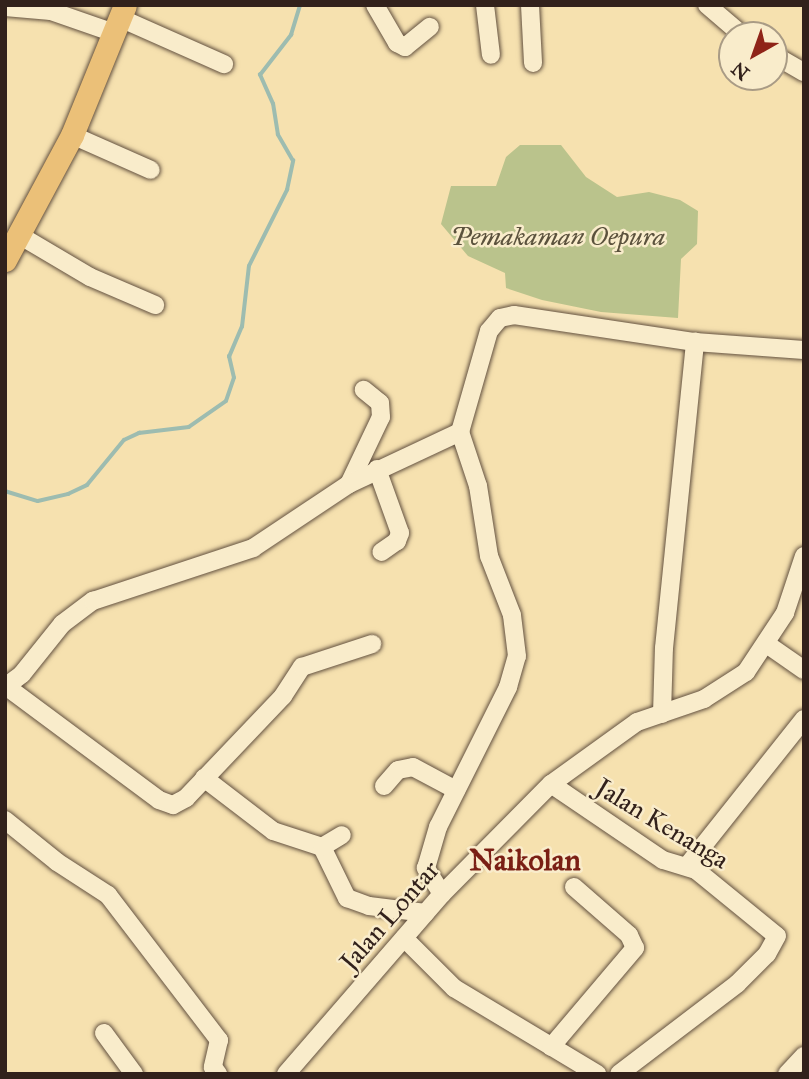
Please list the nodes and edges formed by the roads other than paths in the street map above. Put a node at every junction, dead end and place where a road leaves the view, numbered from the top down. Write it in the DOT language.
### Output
graph roads {
  1 [pos="375,5"];
  2 [pos="485,5"];
  3 [pos="530,5"];
  4 [pos="707,5"];
  5 [pos="5,7"];
  6 [pos="120,19"];
  7 [pos="726,21"];
  8 [pos="430,27"];
  9 [pos="491,55"];
  10 [pos="533,63"];
  11 [pos="788,63"];
  12 [pos="224,64"];
  13 [pos="804,72"];
  14 [pos="72,135"];
  15 [pos="151,170"];
  16 [pos="10,249"];
  17 [pos="156,305"];
  18 [pos="695,342"];
  19 [pos="804,350"];
  20 [pos="364,390"];
  21 [pos="460,432"];
  22 [pos="377,469"];
  23 [pos="349,484"];
  24 [pos="381,552"];
  25 [pos="804,556"];
  26 [pos="372,644"];
  27 [pos="768,645"];
  28 [pos="804,670"];
  29 [pos="6,687"];
  30 [pos="662,714"];
  31 [pos="804,719"];
  32 [pos="204,778"];
  33 [pos="551,784"];
  34 [pos="384,786"];
  35 [pos="456,790"];
  36 [pos="5,820"];
  37 [pos="342,835"];
  38 [pos="322,847"];
  39 [pos="687,866"];
  40 [pos="574,887"];
  41 [pos="442,894"];
  42 [pos="426,913"];
  43 [pos="404,937"];
  44 [pos="104,1033"];
  45 [pos="551,1047"];
  46 [pos="804,1056"];
  47 [pos="134,1074"];
  48 [pos="218,1074"];
  49 [pos="286,1074"];
  50 [pos="597,1074"];
  51 [pos="619,1074"];
  52 [pos="788,1074"];
  1 -- 8 [label="street"];
  2 -- 9 [label="street"];
  3 -- 10 [label="street"];
  4 -- 7 [label="street"];
  5 -- 6 [label="street"];
  6 -- 12 [label="street"];
  6 -- 14 [label="main road"];
  11 -- 13 [label="street"];
  14 -- 15 [label="street"];
  14 -- 16 [label="main road"];
  16 -- 17 [label="street"];
  18 -- 19 [label="street"];
  18 -- 21 [label="street"];
  18 -- 30 [label="street"];
  20 -- 23 [label="street"];
  21 -- 22 [label="street"];
  21 -- 35 [label="street"];
  22 -- 23 [label="street"];
  22 -- 24 [label="street"];
  23 -- 29 [label="street"];
  25 -- 27 [label="street, Jalan Lontar"];
  26 -- 32 [label="street"];
  27 -- 28 [label="street"];
  27 -- 30 [label="street, Jalan Lontar"];
  29 -- 32 [label="street"];
  30 -- 33 [label="street, Jalan Lontar"];
  31 -- 39 [label="street"];
  32 -- 38 [label="street"];
  33 -- 39 [label="street, Jalan Kenanga"];
  33 -- 41 [label="street, Jalan Lontar"];
  34 -- 35 [label="street"];
  35 -- 41 [label="street"];
  36 -- 48 [label="street"];
  37 -- 38 [label="street"];
  38 -- 42 [label="street"];
  39 -- 51 [label="street, Jalan Kenanga"];
  40 -- 45 [label="street"];
  41 -- 42 [label="street, Jalan Lontar"];
  42 -- 43 [label="street, Jalan Lontar"];
  43 -- 45 [label="street"];
  43 -- 49 [label="street, Jalan Lontar"];
  44 -- 47 [label="street"];
  45 -- 50 [label="street"];
  46 -- 52 [label="street"];
}
